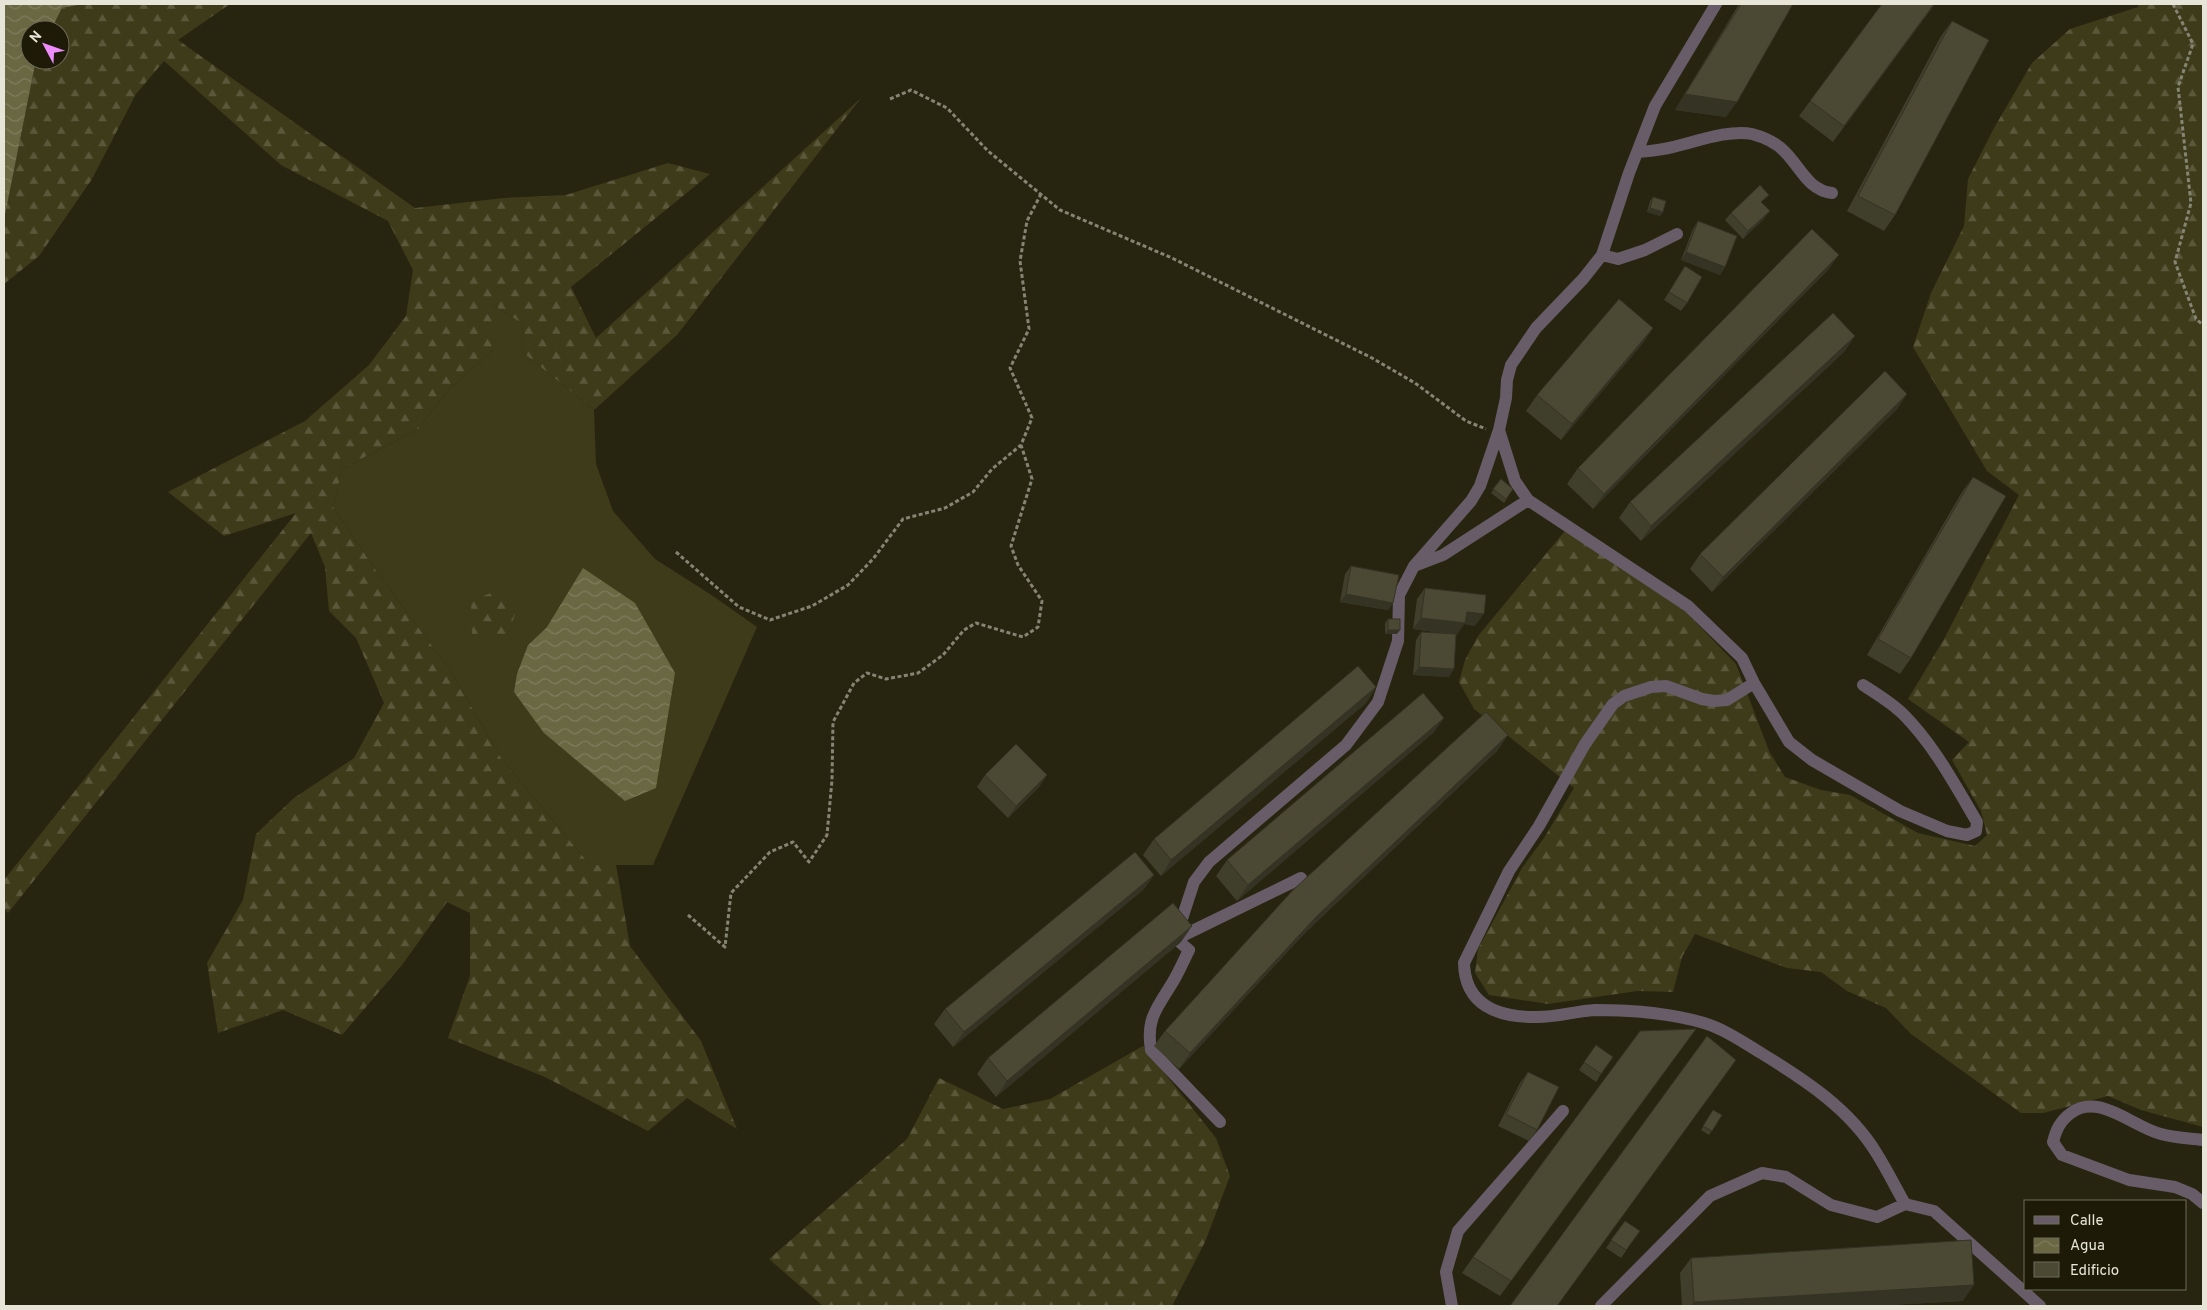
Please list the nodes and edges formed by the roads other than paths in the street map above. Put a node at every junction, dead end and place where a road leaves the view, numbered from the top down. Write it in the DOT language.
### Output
graph roads {
  1 [pos="1716,4"];
  2 [pos="1639,152"];
  3 [pos="1832,193"];
  4 [pos="1677,234"];
  5 [pos="1602,255"];
  6 [pos="1499,430"];
  7 [pos="1528,500"];
  8 [pos="1414,566"];
  9 [pos="1754,683"];
  10 [pos="1863,684"];
  11 [pos="1301,878"];
  12 [pos="1176,939"];
  13 [pos="1563,1111"];
  14 [pos="1220,1122"];
  15 [pos="2203,1140"];
  16 [pos="2203,1203"];
  17 [pos="1905,1204"];
  18 [pos="1452,1306"];
  19 [pos="1601,1306"];
  20 [pos="2040,1306"];
  1 -- 2 [label="street"];
  2 -- 3 [label="street"];
  2 -- 5 [label="street"];
  4 -- 5 [label="street"];
  5 -- 6 [label="street"];
  6 -- 7 [label="street"];
  6 -- 8 [label="street"];
  7 -- 8 [label="street"];
  7 -- 9 [label="street"];
  8 -- 12 [label="street"];
  9 -- 10 [label="street"];
  9 -- 17 [label="street"];
  11 -- 12 [label="street"];
  12 -- 14 [label="street"];
  13 -- 18 [label="street"];
  15 -- 16 [label="street"];
  17 -- 19 [label="street"];
  17 -- 20 [label="street"];
}
